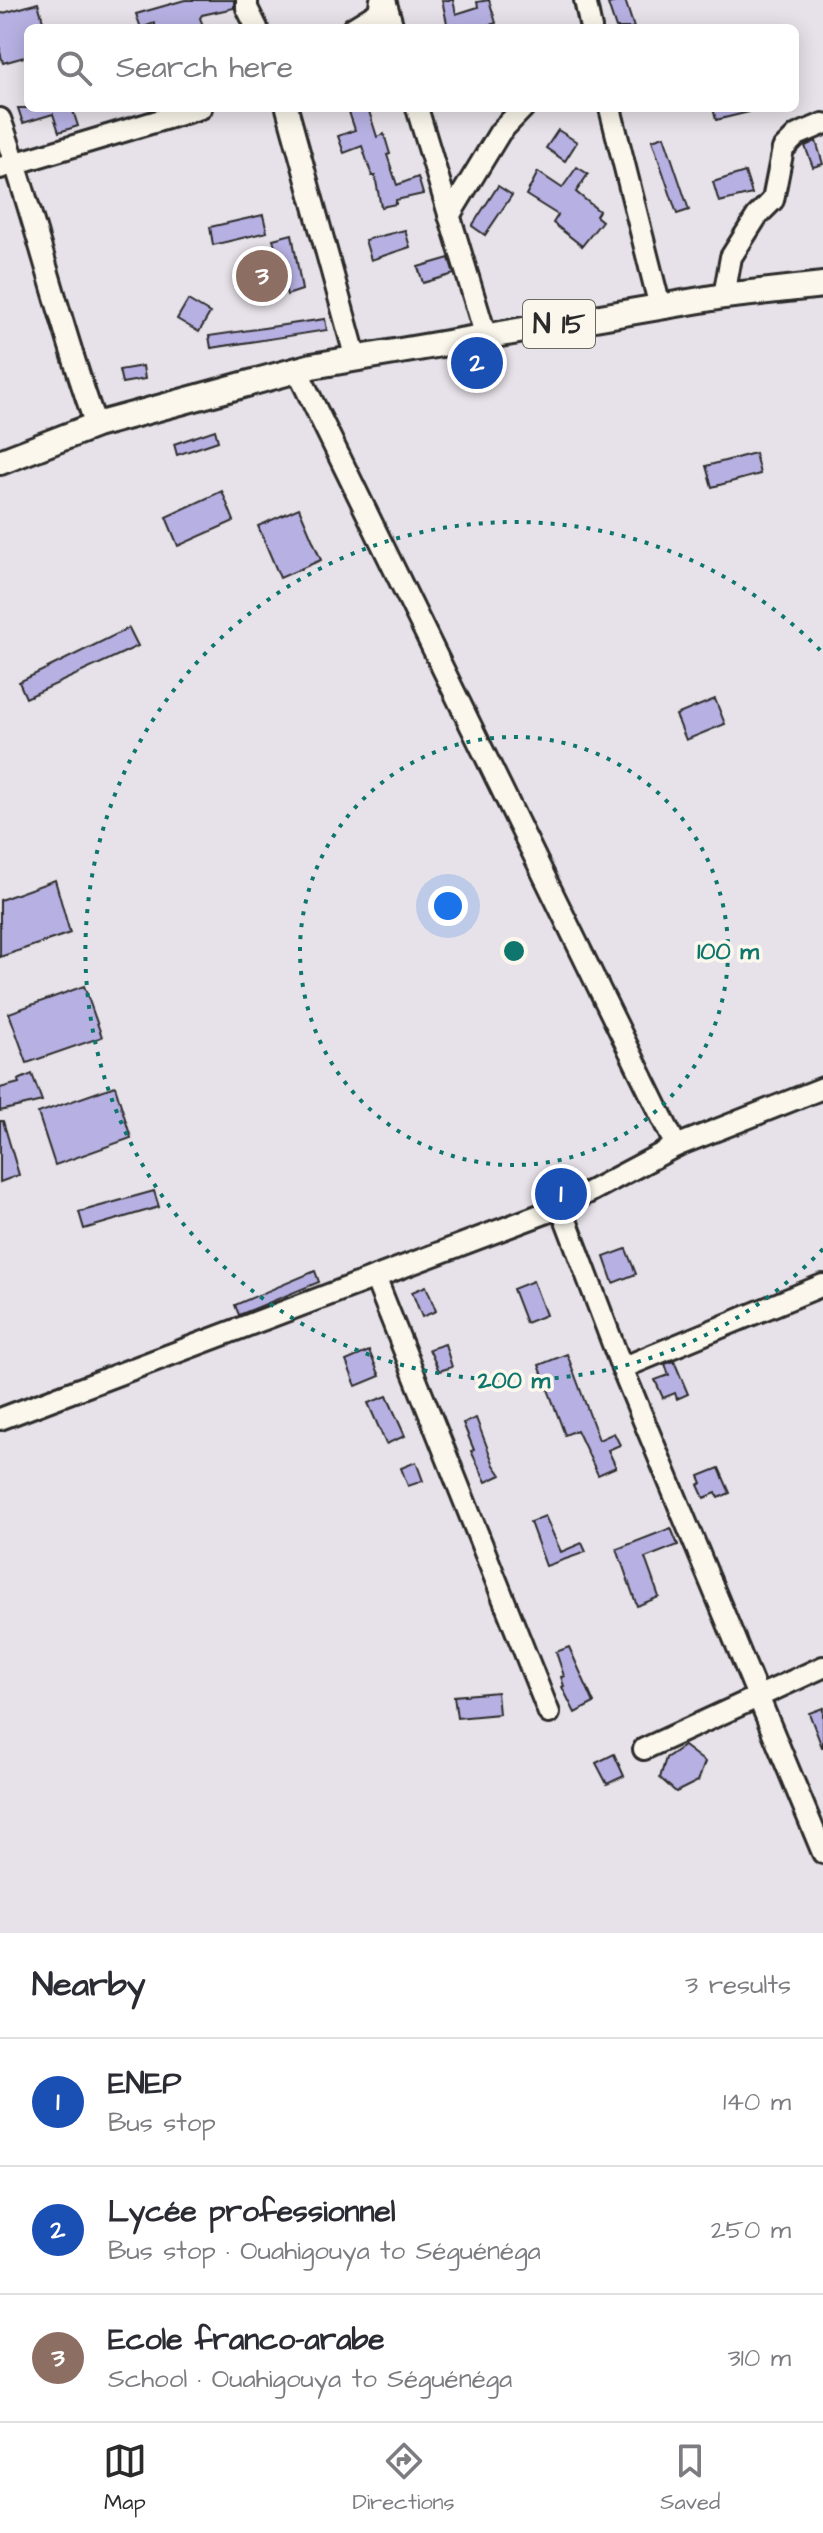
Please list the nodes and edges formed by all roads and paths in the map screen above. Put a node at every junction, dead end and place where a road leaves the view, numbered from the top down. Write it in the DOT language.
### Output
graph roads {
  1 [pos="247,0"];
  2 [pos="383,0"];
  3 [pos="585,0"];
  4 [pos="255,24"];
  5 [pos="360,24"];
  6 [pos="392,24"];
  7 [pos="590,24"];
  8 [pos="188,112"];
  9 [pos="288,112"];
  10 [pos="418,112"];
  11 [pos="519,112"];
  12 [pos="611,112"];
  13 [pos="0,119"];
  14 [pos="823,124"];
  15 [pos="8,166"];
  16 [pos="449,216"];
  17 [pos="823,285"];
  18 [pos="724,296"];
  19 [pos="660,307"];
  20 [pos="486,337"];
  21 [pos="356,359"];
  22 [pos="297,370"];
  23 [pos="96,425"];
  24 [pos="0,462"];
  25 [pos="823,1088"];
  26 [pos="676,1146"];
  27 [pos="561,1207"];
  28 [pos="375,1277"];
  29 [pos="823,1285"];
  30 [pos="622,1368"];
  31 [pos="0,1419"];
  32 [pos="823,1667"];
  33 [pos="758,1697"];
  34 [pos="549,1713"];
  35 [pos="644,1749"];
  36 [pos="823,1853"];
  1 -- 4 [label="street"];
  2 -- 5 [label="street"];
  2 -- 6 [label="street"];
  3 -- 7 [label="street"];
  8 -- 15 [label="street"];
  9 -- 21 [label="street"];
  10 -- 16 [label="street"];
  11 -- 16 [label="street"];
  12 -- 19 [label="street"];
  13 -- 15 [label="street"];
  14 -- 18 [label="street"];
  15 -- 23 [label="street"];
  16 -- 20 [label="street"];
  17 -- 18 [label="main road, N 15"];
  18 -- 19 [label="main road, N 15"];
  19 -- 20 [label="main road, N 15"];
  20 -- 21 [label="main road, N 15"];
  21 -- 22 [label="main road, N 15"];
  22 -- 23 [label="main road, N 15"];
  22 -- 26 [label="street"];
  23 -- 24 [label="main road, N 15"];
  25 -- 26 [label="street"];
  26 -- 27 [label="street"];
  27 -- 28 [label="street"];
  27 -- 30 [label="street"];
  28 -- 31 [label="street"];
  28 -- 34 [label="street"];
  29 -- 30 [label="street"];
  30 -- 33 [label="street"];
  32 -- 33 [label="street"];
  33 -- 35 [label="street"];
  33 -- 36 [label="street"];
}
